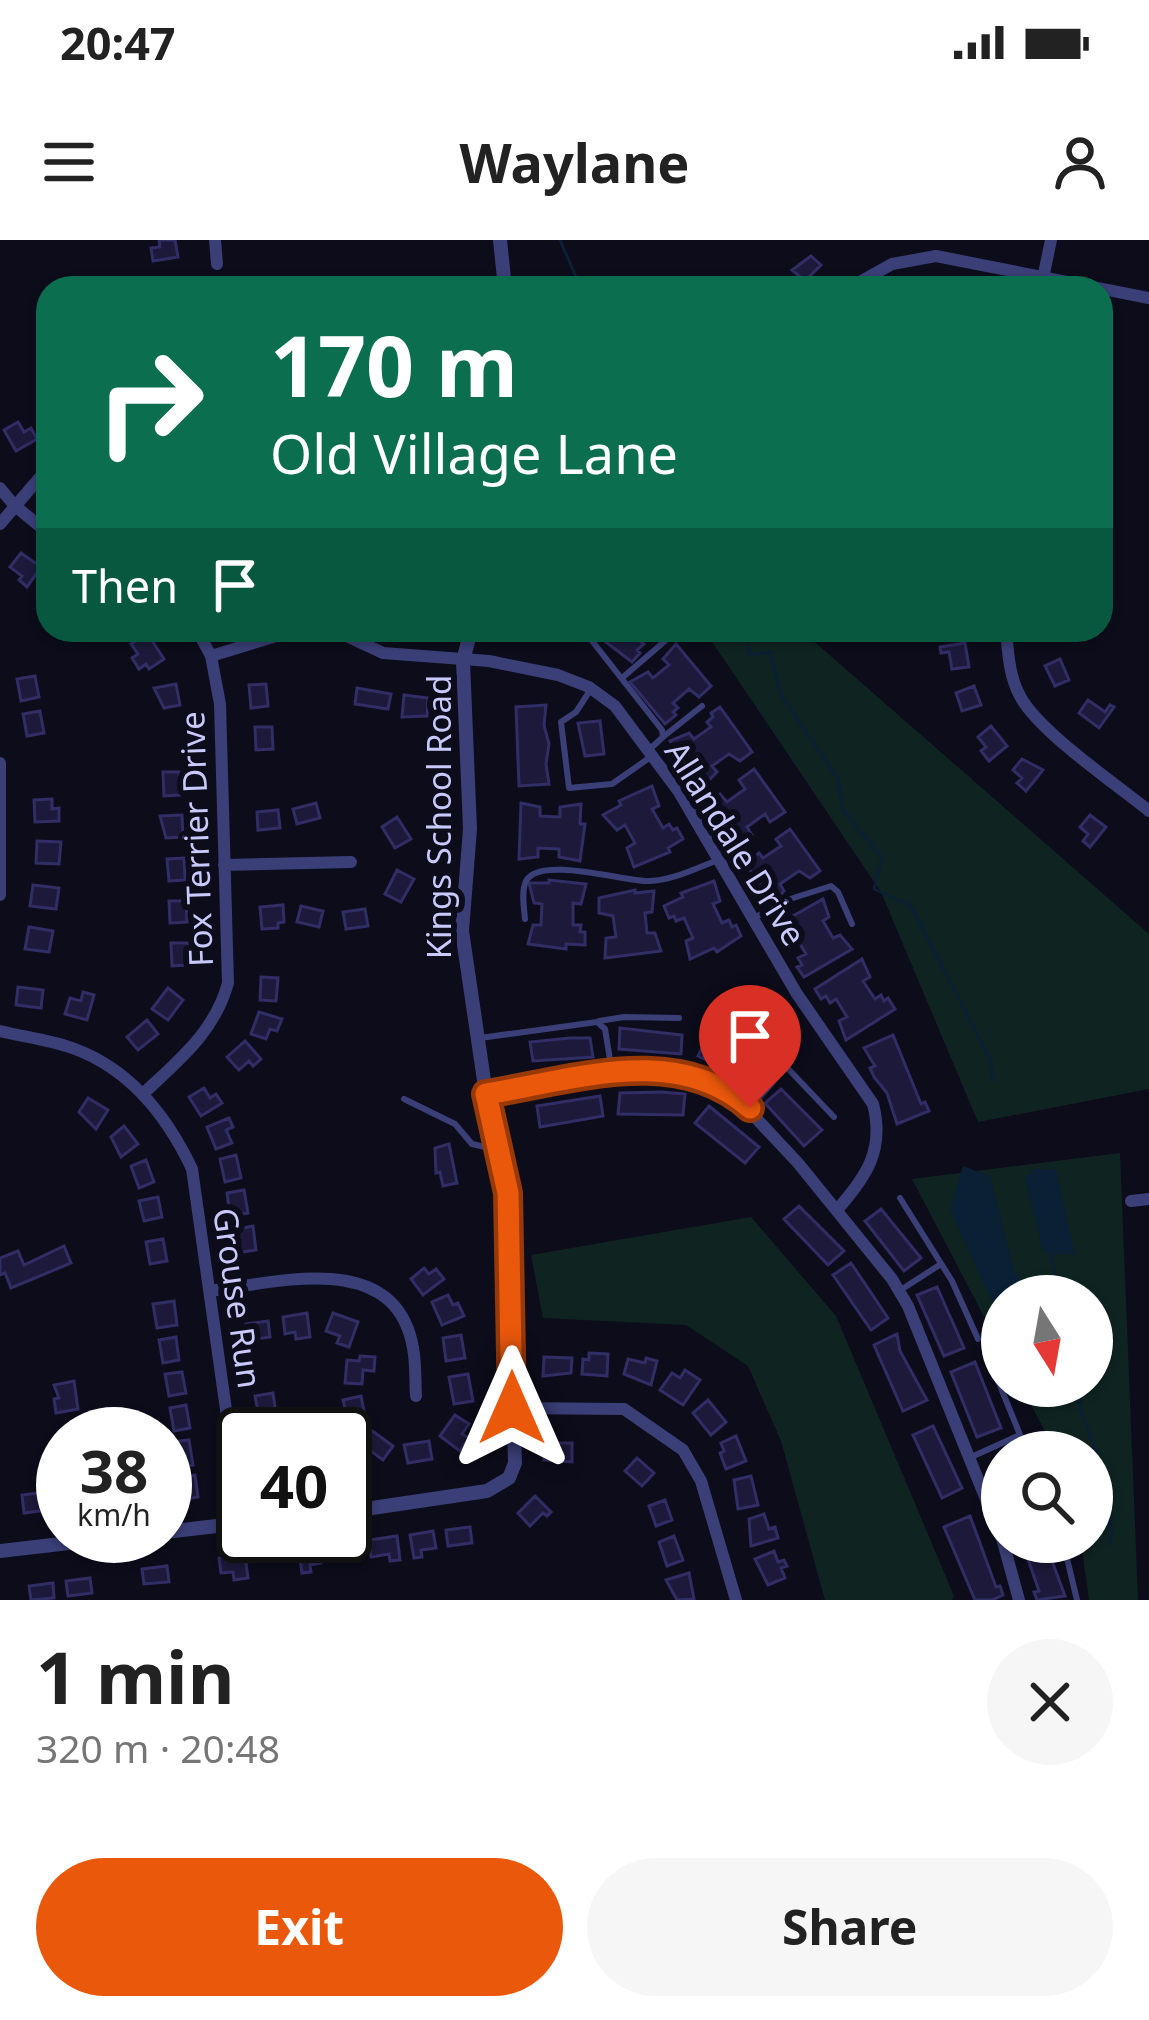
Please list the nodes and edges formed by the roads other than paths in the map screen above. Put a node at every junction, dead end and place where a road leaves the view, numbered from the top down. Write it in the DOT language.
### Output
graph roads {
  1 [pos="214,240"];
  2 [pos="500,240"];
  3 [pos="1051,240"];
  4 [pos="217,264"];
  5 [pos="504,276"];
  6 [pos="870,276"];
  7 [pos="1018,276"];
  8 [pos="1043,276"];
  9 [pos="1113,293"];
  10 [pos="1149,298"];
  11 [pos="36,486"];
  12 [pos="0,488"];
  13 [pos="14,506"];
  14 [pos="36,523"];
  15 [pos="0,524"];
  16 [pos="204,642"];
  17 [pos="257,642"];
  18 [pos="363,642"];
  19 [pos="468,642"];
  20 [pos="596,642"];
  21 [pos="664,642"];
  22 [pos="1007,642"];
  23 [pos="212,656"];
  24 [pos="463,661"];
  25 [pos="622,678"];
  26 [pos="591,689"];
  27 [pos="702,706"];
  28 [pos="663,737"];
  29 [pos="650,753"];
  30 [pos="0,763"];
  31 [pos="1149,811"];
  32 [pos="718,860"];
  33 [pos="351,862"];
  34 [pos="224,865"];
  35 [pos="0,895"];
  36 [pos="753,919"];
  37 [pos="525,920"];
  38 [pos="852,924"];
  39 [pos="680,1018"];
  40 [pos="597,1022"];
  41 [pos="727,1028"];
  42 [pos="0,1031"];
  43 [pos="477,1038"];
  44 [pos="787,1066"];
  45 [pos="612,1073"];
  46 [pos="146,1092"];
  47 [pos="486,1094"];
  48 [pos="404,1099"];
  49 [pos="750,1108"];
  50 [pos="834,1117"];
  51 [pos="498,1150"];
  52 [pos="900,1198"];
  53 [pos="1149,1199"];
  54 [pos="1131,1201"];
  55 [pos="837,1210"];
  56 [pos="941,1264"];
  57 [pos="210,1291"];
  58 [pos="899,1291"];
  59 [pos="978,1339"];
  60 [pos="416,1396"];
  61 [pos="226,1407"];
  62 [pos="512,1408"];
  63 [pos="981,1453"];
  64 [pos="969,1458"];
  65 [pos="981,1487"];
  66 [pos="372,1507"];
  67 [pos="36,1547"];
  68 [pos="0,1551"];
  69 [pos="1009,1563"];
  70 [pos="1068,1563"];
  71 [pos="736,1600"];
  72 [pos="1019,1600"];
  73 [pos="1077,1600"];
  1 -- 4 [label="street"];
  2 -- 5 [label="street"];
  3 -- 8 [label="street"];
  6 -- 7 [label="street"];
  9 -- 10 [label="street"];
  11 -- 13 [label="street"];
  12 -- 13 [label="street"];
  13 -- 14 [label="street"];
  13 -- 15 [label="street"];
  16 -- 23 [label="street, Fox Terrier Drive"];
  17 -- 23 [label="street"];
  18 -- 24 [label="street, Allandale Drive"];
  19 -- 24 [label="street, Kings School Road"];
  20 -- 25 [label="lane"];
  21 -- 25 [label="lane"];
  22 -- 31 [label="street"];
  23 -- 34 [label="street, Fox Terrier Drive"];
  24 -- 26 [label="street, Allandale Drive"];
  24 -- 43 [label="street, Kings School Road"];
  25 -- 28 [label="lane"];
  26 -- 29 [label="street, Allandale Drive"];
  26 -- 29 [label="lane"];
  27 -- 28 [label="lane"];
  28 -- 29 [label="lane"];
  29 -- 32 [label="street, Allandale Drive"];
  30 -- 35 [label="street"];
  32 -- 36 [label="street, Allandale Drive"];
  32 -- 37 [label="lane"];
  33 -- 34 [label="street"];
  34 -- 46 [label="street, Fox Terrier Drive"];
  36 -- 38 [label="lane"];
  36 -- 55 [label="street, Allandale Drive"];
  39 -- 40 [label="lane"];
  40 -- 43 [label="lane"];
  40 -- 45 [label="lane"];
  41 -- 44 [label="lane"];
  42 -- 46 [label="street"];
  43 -- 47 [label="street, Kings School Road"];
  44 -- 49 [label="lane"];
  44 -- 50 [label="lane"];
  45 -- 47 [label="street"];
  45 -- 49 [label="street"];
  46 -- 57 [label="street, Grouse Run"];
  47 -- 51 [label="street, Kings School Road"];
  48 -- 51 [label="lane"];
  49 -- 55 [label="street"];
  51 -- 62 [label="street, Kings School Road"];
  52 -- 56 [label="lane"];
  53 -- 54 [label="street"];
  55 -- 58 [label="street"];
  56 -- 58 [label="lane"];
  56 -- 59 [label="lane"];
  57 -- 60 [label="street"];
  57 -- 61 [label="street, Grouse Run"];
  58 -- 64 [label="street"];
  62 -- 66 [label="street, Kings School Road"];
  62 -- 71 [label="street"];
  63 -- 64 [label="lane"];
  64 -- 65 [label="street"];
  67 -- 68 [label="street"];
  69 -- 72 [label="street"];
  70 -- 73 [label="lane"];
}
